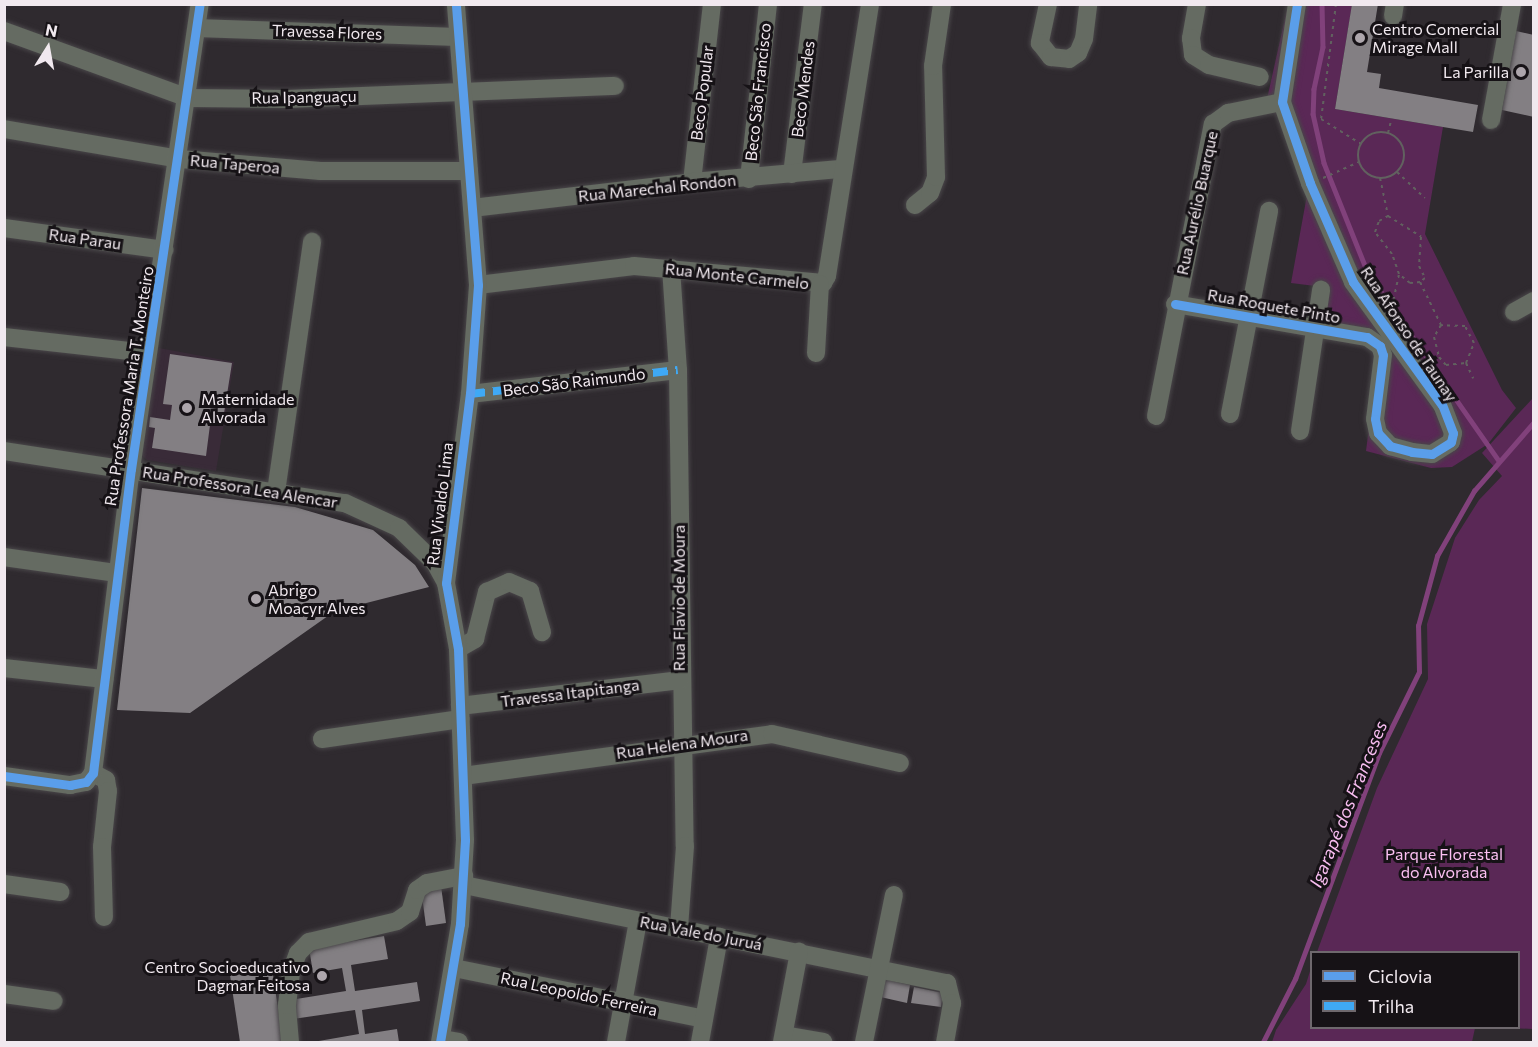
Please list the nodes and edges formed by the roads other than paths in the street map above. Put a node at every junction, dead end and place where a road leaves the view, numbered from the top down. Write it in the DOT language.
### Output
graph roads {
  1 [pos="200,4"];
  2 [pos="456,4"];
  3 [pos="712,4"];
  4 [pos="768,4"];
  5 [pos="813,4"];
  6 [pos="870,4"];
  7 [pos="942,4"];
  8 [pos="1048,4"];
  9 [pos="1088,4"];
  10 [pos="1197,4"];
  11 [pos="1297,4"];
  12 [pos="1512,4"];
  13 [pos="198,28"];
  14 [pos="4,31"];
  15 [pos="456,37"];
  16 [pos="1260,77"];
  17 [pos="615,86"];
  18 [pos="462,92"];
  19 [pos="188,98"];
  20 [pos="1281,102"];
  21 [pos="1491,120"];
  22 [pos="4,129"];
  23 [pos="180,159"];
  24 [pos="842,169"];
  25 [pos="469,171"];
  26 [pos="792,174"];
  27 [pos="749,179"];
  28 [pos="692,182"];
  29 [pos="915,205"];
  30 [pos="472,208"];
  31 [pos="1269,211"];
  32 [pos="4,228"];
  33 [pos="312,242"];
  34 [pos="165,250"];
  35 [pos="671,268"];
  36 [pos="820,284"];
  37 [pos="478,285"];
  38 [pos="1321,290"];
  39 [pos="1533,301"];
  40 [pos="1175,304"];
  41 [pos="1514,312"];
  42 [pos="1246,318"];
  43 [pos="1383,325"];
  44 [pos="1316,329"];
  45 [pos="4,337"];
  46 [pos="1367,337"];
  47 [pos="147,352"];
  48 [pos="816,353"];
  49 [pos="678,370"];
  50 [pos="470,394"];
  51 [pos="1230,414"];
  52 [pos="1156,416"];
  53 [pos="1300,431"];
  54 [pos="4,451"];
  55 [pos="131,469"];
  56 [pos="276,492"];
  57 [pos="4,557"];
  58 [pos="117,573"];
  59 [pos="446,584"];
  60 [pos="542,632"];
  61 [pos="458,649"];
  62 [pos="4,668"];
  63 [pos="104,679"];
  64 [pos="680,680"];
  65 [pos="460,712"];
  66 [pos="322,739"];
  67 [pos="683,743"];
  68 [pos="900,763"];
  69 [pos="93,773"];
  70 [pos="4,776"];
  71 [pos="463,776"];
  72 [pos="464,880"];
  73 [pos="4,884"];
  74 [pos="60,892"];
  75 [pos="894,895"];
  76 [pos="104,917"];
  77 [pos="638,921"];
  78 [pos="679,928"];
  79 [pos="720,937"];
  80 [pos="799,952"];
  81 [pos="878,967"];
  82 [pos="454,968"];
  83 [pos="4,994"];
  84 [pos="54,1001"];
  85 [pos="624,1004"];
  86 [pos="704,1019"];
  87 [pos="783,1039"];
  88 [pos="440,1041"];
  89 [pos="290,1042"];
  90 [pos="459,1042"];
  91 [pos="616,1042"];
  92 [pos="700,1042"];
  93 [pos="823,1042"];
  94 [pos="864,1042"];
  95 [pos="945,1042"];
  1 -- 13 [label="street, Rua Professora Maria T. Monteiro"];
  2 -- 15 [label="street, Rua Vivaldo Lima"];
  3 -- 28 [label="street, Beco Popular"];
  4 -- 27 [label="street, Beco São Francisco"];
  5 -- 26 [label="street, Beco Mendes"];
  6 -- 24 [label="street, Rua Monte Carmelo"];
  7 -- 29 [label="street"];
  8 -- 9 [label="street"];
  10 -- 16 [label="street"];
  11 -- 20 [label="street"];
  12 -- 21 [label="street"];
  13 -- 15 [label="street, Travessa Flores"];
  13 -- 19 [label="street, Rua Professora Maria T. Monteiro"];
  14 -- 19 [label="street, Rua Ipanguaçu"];
  15 -- 18 [label="street, Rua Vivaldo Lima"];
  17 -- 18 [label="street, Rua Ipanguaçu"];
  18 -- 19 [label="street, Rua Ipanguaçu"];
  18 -- 25 [label="street, Rua Vivaldo Lima"];
  19 -- 23 [label="street, Rua Professora Maria T. Monteiro"];
  20 -- 40 [label="street, Rua Aurélio Buarque"];
  20 -- 43 [label="street, Rua Afonso de Taunay"];
  22 -- 23 [label="street, Rua Taperoa"];
  23 -- 25 [label="street, Rua Taperoa"];
  23 -- 34 [label="street, Rua Professora Maria T. Monteiro"];
  24 -- 26 [label="street, Rua Marechal Rondon"];
  24 -- 36 [label="street, Rua Monte Carmelo"];
  25 -- 30 [label="street, Rua Vivaldo Lima"];
  26 -- 27 [label="street, Rua Marechal Rondon"];
  27 -- 28 [label="street, Rua Marechal Rondon"];
  28 -- 30 [label="street, Rua Marechal Rondon"];
  30 -- 37 [label="street, Rua Vivaldo Lima"];
  31 -- 42 [label="street"];
  32 -- 34 [label="street, Rua Parau"];
  33 -- 56 [label="street"];
  34 -- 47 [label="street, Rua Professora Maria T. Monteiro"];
  35 -- 36 [label="street, Rua Monte Carmelo"];
  35 -- 37 [label="street, Rua Monte Carmelo"];
  35 -- 49 [label="street, Rua Flavio de Moura"];
  36 -- 48 [label="street"];
  37 -- 50 [label="street, Rua Vivaldo Lima"];
  38 -- 44 [label="street"];
  39 -- 41 [label="street"];
  40 -- 42 [label="street, Rua Roquete Pinto"];
  40 -- 52 [label="street, Rua Aurélio Buarque"];
  42 -- 44 [label="street, Rua Roquete Pinto"];
  42 -- 51 [label="street"];
  43 -- 46 [label="street"];
  43 -- 46 [label="street, Rua Afonso de Taunay"];
  44 -- 46 [label="street, Rua Roquete Pinto"];
  44 -- 53 [label="street"];
  45 -- 47 [label="street"];
  47 -- 55 [label="street, Rua Professora Maria T. Monteiro"];
  49 -- 50 [label="street, Beco São Raimundo"];
  49 -- 64 [label="street, Rua Flavio de Moura"];
  50 -- 59 [label="street, Rua Vivaldo Lima"];
  54 -- 55 [label="street, Rua Professora Lea Alencar"];
  55 -- 56 [label="street, Rua Professora Lea Alencar"];
  55 -- 58 [label="street, Rua Professora Maria T. Monteiro"];
  56 -- 59 [label="street, Rua Professora Lea Alencar"];
  57 -- 58 [label="street"];
  58 -- 63 [label="street, Rua Professora Maria T. Monteiro"];
  59 -- 61 [label="street, Rua Vivaldo Lima"];
  60 -- 61 [label="street"];
  61 -- 65 [label="street, Rua Vivaldo Lima"];
  62 -- 63 [label="street"];
  63 -- 69 [label="street, Rua Professora Maria T. Monteiro"];
  64 -- 65 [label="street, Travessa Itapitanga"];
  64 -- 67 [label="street, Rua Flavio de Moura"];
  65 -- 66 [label="street, Travessa Itapitanga"];
  65 -- 71 [label="street, Rua Vivaldo Lima"];
  67 -- 68 [label="street, Rua Helena Moura"];
  67 -- 71 [label="street, Rua Helena Moura"];
  67 -- 78 [label="street, Rua Flavio de Moura"];
  69 -- 70 [label="street"];
  69 -- 76 [label="street"];
  71 -- 72 [label="street, Rua Vivaldo Lima"];
  72 -- 77 [label="street, Rua Vale do Juruá"];
  72 -- 82 [label="street, Rua Vivaldo Lima"];
  72 -- 89 [label="street"];
  73 -- 74 [label="street"];
  75 -- 81 [label="street"];
  77 -- 78 [label="street, Rua Vale do Juruá"];
  77 -- 85 [label="street"];
  78 -- 79 [label="street, Rua Vale do Juruá"];
  79 -- 80 [label="street, Rua Vale do Juruá"];
  79 -- 86 [label="street"];
  80 -- 81 [label="street, Rua Vale do Juruá"];
  80 -- 87 [label="street"];
  81 -- 94 [label="street"];
  81 -- 95 [label="street, Rua Vale do Juruá"];
  82 -- 85 [label="street, Rua Leopoldo Ferreira"];
  82 -- 88 [label="street, Rua Vivaldo Lima"];
  83 -- 84 [label="street"];
  85 -- 86 [label="street, Rua Leopoldo Ferreira"];
  85 -- 91 [label="street"];
  86 -- 92 [label="street"];
  87 -- 93 [label="street"];
  88 -- 90 [label="street"];
}
